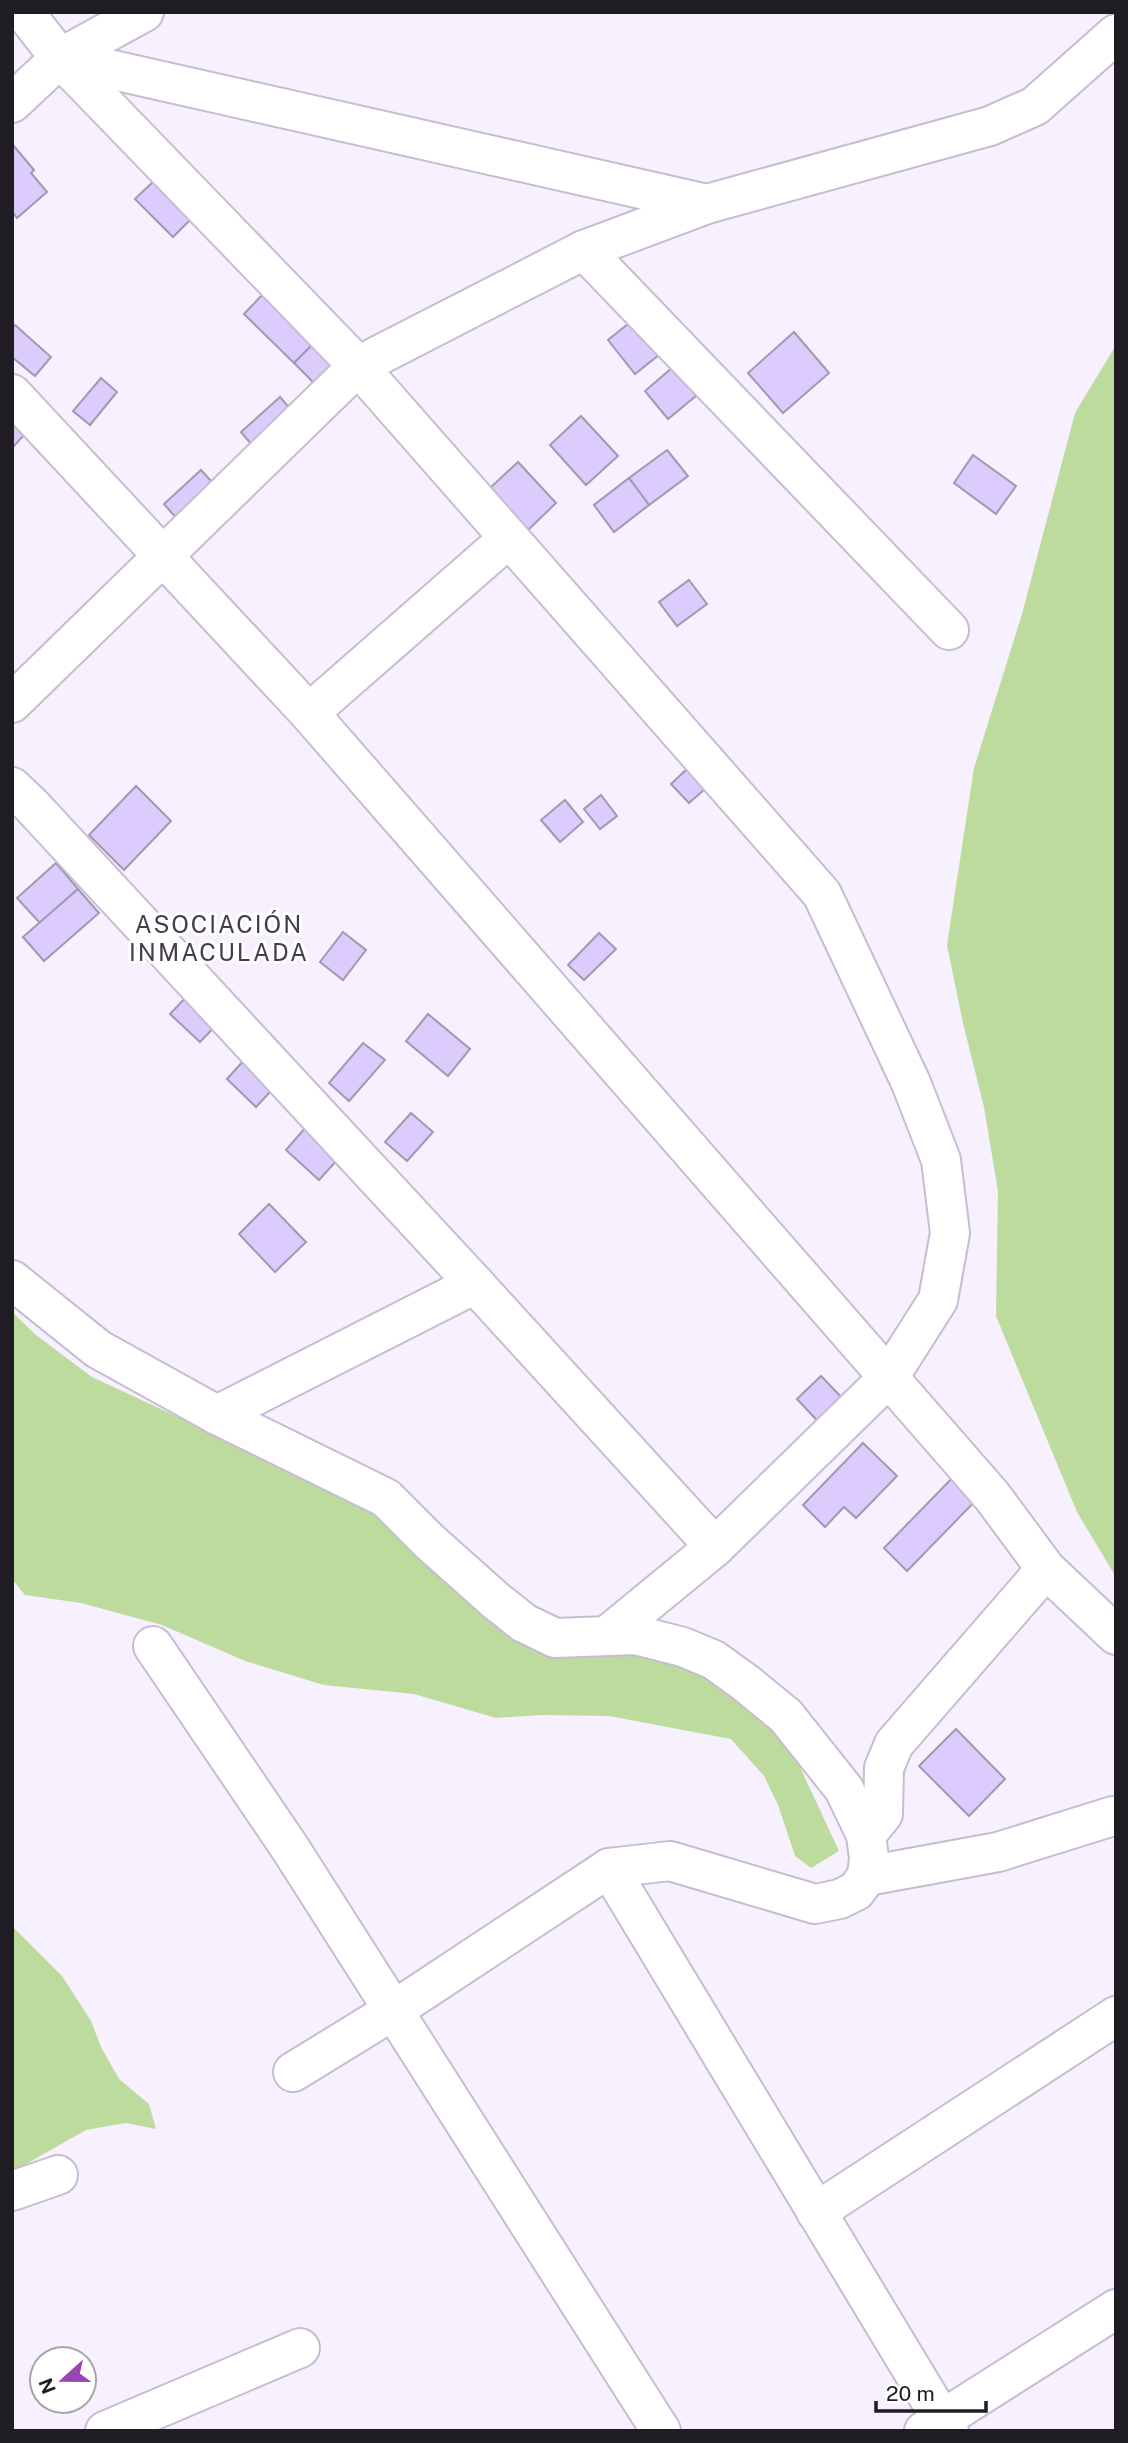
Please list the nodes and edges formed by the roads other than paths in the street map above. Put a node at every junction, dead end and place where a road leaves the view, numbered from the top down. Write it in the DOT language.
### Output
graph roads {
  1 [pos="24,12"];
  2 [pos="144,12"];
  3 [pos="1116,34"];
  4 [pos="60,58"];
  5 [pos="12,103"];
  6 [pos="707,204"];
  7 [pos="584,250"];
  8 [pos="358,366"];
  9 [pos="12,394"];
  10 [pos="509,538"];
  11 [pos="163,556"];
  12 [pos="949,630"];
  13 [pos="12,703"];
  14 [pos="309,713"];
  15 [pos="12,787"];
  16 [pos="12,1280"];
  17 [pos="475,1284"];
  18 [pos="889,1377"];
  19 [pos="217,1415"];
  20 [pos="715,1547"];
  21 [pos="1046,1569"];
  22 [pos="609,1634"];
  23 [pos="1116,1635"];
  24 [pos="153,1646"];
  25 [pos="1113,1816"];
  26 [pos="866,1835"];
  27 [pos="609,1868"];
  28 [pos="867,1876"];
  29 [pos="394,2010"];
  30 [pos="1116,2016"];
  31 [pos="293,2072"];
  32 [pos="58,2175"];
  33 [pos="12,2191"];
  34 [pos="816,2212"];
  35 [pos="1116,2309"];
  36 [pos="300,2348"];
  37 [pos="938,2427"];
  38 [pos="106,2431"];
  39 [pos="660,2431"];
  1 -- 4 [label="street"];
  2 -- 4 [label="street"];
  3 -- 6 [label="street"];
  4 -- 5 [label="street"];
  4 -- 6 [label="street"];
  4 -- 8 [label="street"];
  6 -- 7 [label="street"];
  7 -- 8 [label="street"];
  7 -- 12 [label="street"];
  8 -- 10 [label="street"];
  8 -- 11 [label="street"];
  9 -- 11 [label="street"];
  10 -- 14 [label="street"];
  10 -- 18 [label="street"];
  11 -- 13 [label="street"];
  11 -- 14 [label="street"];
  14 -- 18 [label="street"];
  15 -- 17 [label="street"];
  16 -- 19 [label="street"];
  17 -- 19 [label="street"];
  17 -- 20 [label="street"];
  18 -- 20 [label="street"];
  18 -- 21 [label="street"];
  19 -- 22 [label="street"];
  20 -- 22 [label="street"];
  21 -- 23 [label="street"];
  21 -- 26 [label="street"];
  22 -- 26 [label="street"];
  24 -- 29 [label="street"];
  25 -- 28 [label="street"];
  26 -- 28 [label="street"];
  27 -- 28 [label="street"];
  27 -- 29 [label="street"];
  27 -- 34 [label="street"];
  29 -- 31 [label="street"];
  29 -- 39 [label="street"];
  30 -- 34 [label="street"];
  32 -- 33 [label="street"];
  34 -- 37 [label="street"];
  35 -- 37 [label="street"];
  36 -- 38 [label="street"];
}
